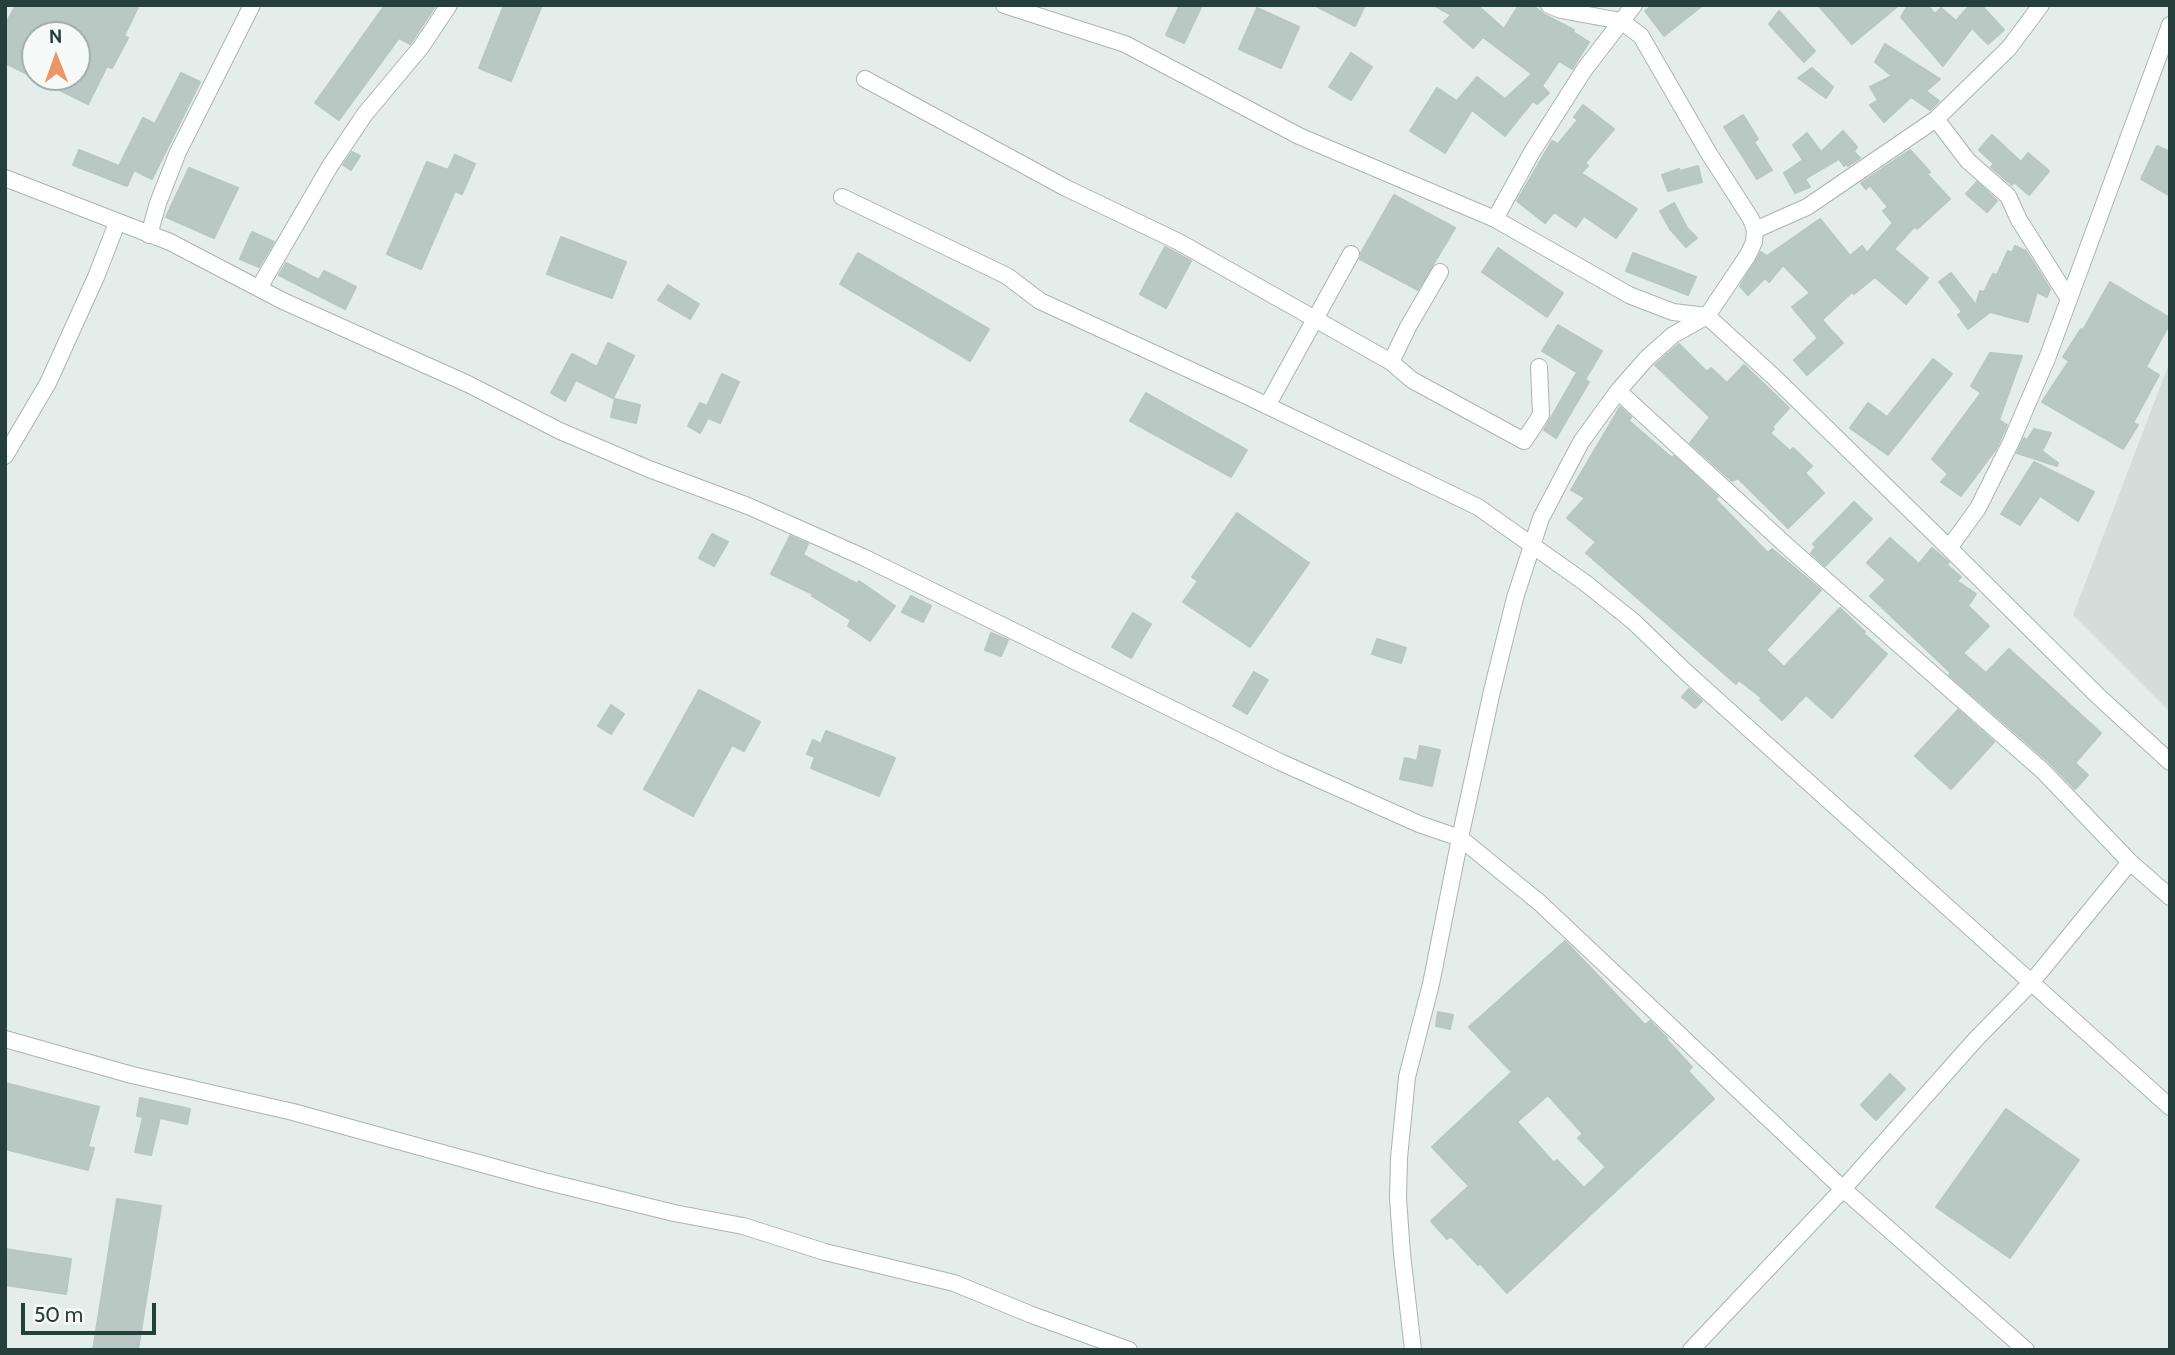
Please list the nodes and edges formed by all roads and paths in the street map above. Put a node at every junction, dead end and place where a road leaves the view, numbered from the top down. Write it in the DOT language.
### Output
graph roads {
  1 [pos="252,5"];
  2 [pos="449,5"];
  3 [pos="1004,5"];
  4 [pos="1549,5"];
  5 [pos="1634,5"];
  6 [pos="2041,5"];
  7 [pos="1621,21"];
  8 [pos="2170,25"];
  9 [pos="865,79"];
  10 [pos="1936,119"];
  11 [pos="5,178"];
  12 [pos="842,197"];
  13 [pos="1495,219"];
  14 [pos="117,223"];
  15 [pos="1755,230"];
  16 [pos="149,235"];
  17 [pos="1351,254"];
  18 [pos="1440,272"];
  19 [pos="259,288"];
  20 [pos="2069,299"];
  21 [pos="1707,316"];
  22 [pos="1314,320"];
  23 [pos="1391,362"];
  24 [pos="1539,367"];
  25 [pos="1618,391"];
  26 [pos="1267,406"];
  27 [pos="5,456"];
  28 [pos="1532,547"];
  29 [pos="1949,548"];
  30 [pos="2170,762"];
  31 [pos="1460,838"];
  32 [pos="2130,862"];
  33 [pos="2170,897"];
  34 [pos="2030,984"];
  35 [pos="5,1039"];
  36 [pos="2170,1107"];
  37 [pos="1843,1189"];
  38 [pos="1129,1350"];
  39 [pos="1413,1350"];
  40 [pos="1691,1350"];
  41 [pos="2026,1350"];
  1 -- 16 [label="street"];
  2 -- 19 [label="street"];
  3 -- 13 [label="street"];
  4 -- 7 [label="street"];
  5 -- 7 [label="street"];
  6 -- 10 [label="street"];
  7 -- 13 [label="street"];
  7 -- 15 [label="street"];
  8 -- 20 [label="street"];
  9 -- 22 [label="street"];
  10 -- 15 [label="street"];
  10 -- 20 [label="street"];
  11 -- 14 [label="street"];
  12 -- 26 [label="street"];
  13 -- 21 [label="street"];
  14 -- 16 [label="street"];
  14 -- 27 [label="street"];
  15 -- 21 [label="street"];
  16 -- 19 [label="street"];
  17 -- 22 [label="street"];
  18 -- 23 [label="street"];
  19 -- 31 [label="street"];
  20 -- 29 [label="street"];
  21 -- 25 [label="street"];
  21 -- 29 [label="street"];
  22 -- 23 [label="street"];
  22 -- 26 [label="street"];
  23 -- 24 [label="street"];
  25 -- 28 [label="street"];
  25 -- 32 [label="street"];
  26 -- 28 [label="street"];
  28 -- 31 [label="street"];
  28 -- 34 [label="street"];
  29 -- 30 [label="street"];
  31 -- 37 [label="street"];
  31 -- 39 [label="street"];
  32 -- 33 [label="street"];
  32 -- 34 [label="street"];
  34 -- 36 [label="street"];
  34 -- 37 [label="street"];
  35 -- 38 [label="street"];
  37 -- 40 [label="street"];
  37 -- 41 [label="street"];
}
